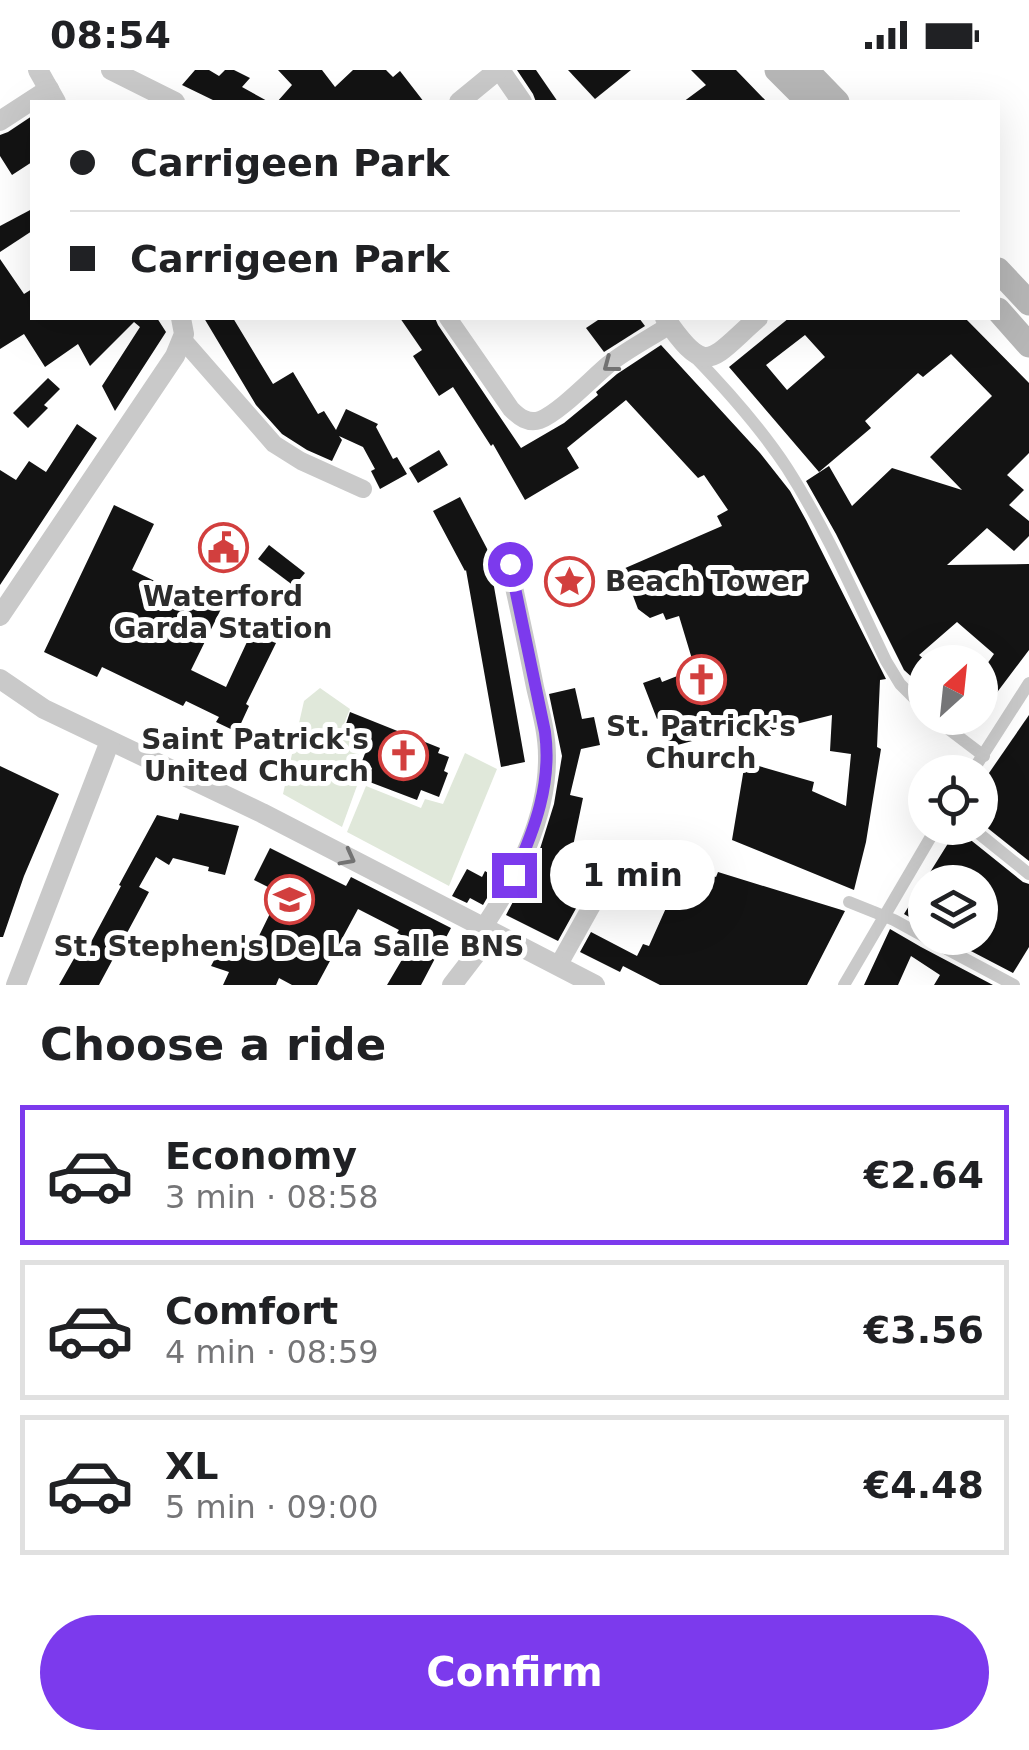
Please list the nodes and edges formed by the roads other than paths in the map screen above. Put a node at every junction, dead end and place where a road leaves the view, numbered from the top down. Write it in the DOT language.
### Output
graph roads {
  1 [pos="111,70"];
  2 [pos="499,70"];
  3 [pos="776,70"];
  4 [pos="806,70"];
  5 [pos="49,82"];
  6 [pos="172,100"];
  7 [pos="462,100"];
  8 [pos="521,100"];
  9 [pos="807,100"];
  10 [pos="836,100"];
  11 [pos="0,120"];
  12 [pos="1000,272"];
  13 [pos="1029,304"];
  14 [pos="1000,312"];
  15 [pos="181,320"];
  16 [pos="449,320"];
  17 [pos="756,320"];
  18 [pos="668,322"];
  19 [pos="183,340"];
  20 [pos="1029,345"];
  21 [pos="698,354"];
  22 [pos="363,489"];
  23 [pos="510,564"];
  24 [pos="0,616"];
  25 [pos="0,680"];
  26 [pos="1029,683"];
  27 [pos="908,692"];
  28 [pos="961,735"];
  29 [pos="110,741"];
  30 [pos="987,751"];
  31 [pos="984,755"];
  32 [pos="926,845"];
  33 [pos="993,845"];
  34 [pos="604,854"];
  35 [pos="1029,874"];
  36 [pos="849,902"];
  37 [pos="883,916"];
  38 [pos="908,928"];
  39 [pos="487,931"];
  40 [pos="959,955"];
  41 [pos="558,966"];
  42 [pos="16,985"];
  43 [pos="452,985"];
  44 [pos="596,985"];
  45 [pos="844,985"];
  46 [pos="1014,985"];
  1 -- 6 [label="street"];
  2 -- 7 [label="street"];
  2 -- 8 [label="street"];
  3 -- 9 [label="main road"];
  4 -- 10 [label="main road"];
  5 -- 11 [label="street"];
  12 -- 13 [label="main road"];
  14 -- 20 [label="main road"];
  15 -- 19 [label="street"];
  18 -- 16 [label="street, one-way"];
  17 -- 21 [label="street"];
  18 -- 21 [label="street"];
  19 -- 22 [label="street"];
  19 -- 24 [label="street"];
  21 -- 27 [label="street"];
  23 -- 39 [label="street"];
  25 -- 29 [label="street"];
  26 -- 30 [label="street"];
  28 -- 30 [label="street"];
  29 -- 39 [label="street, one-way"];
  29 -- 42 [label="street"];
  30 -- 31 [label="street"];
  32 -- 37 [label="street"];
  33 -- 35 [label="street"];
  34 -- 41 [label="street"];
  36 -- 37 [label="street"];
  37 -- 38 [label="street"];
  37 -- 45 [label="street"];
  39 -- 41 [label="street"];
  39 -- 43 [label="street"];
  40 -- 46 [label="street"];
  41 -- 44 [label="street"];
}
